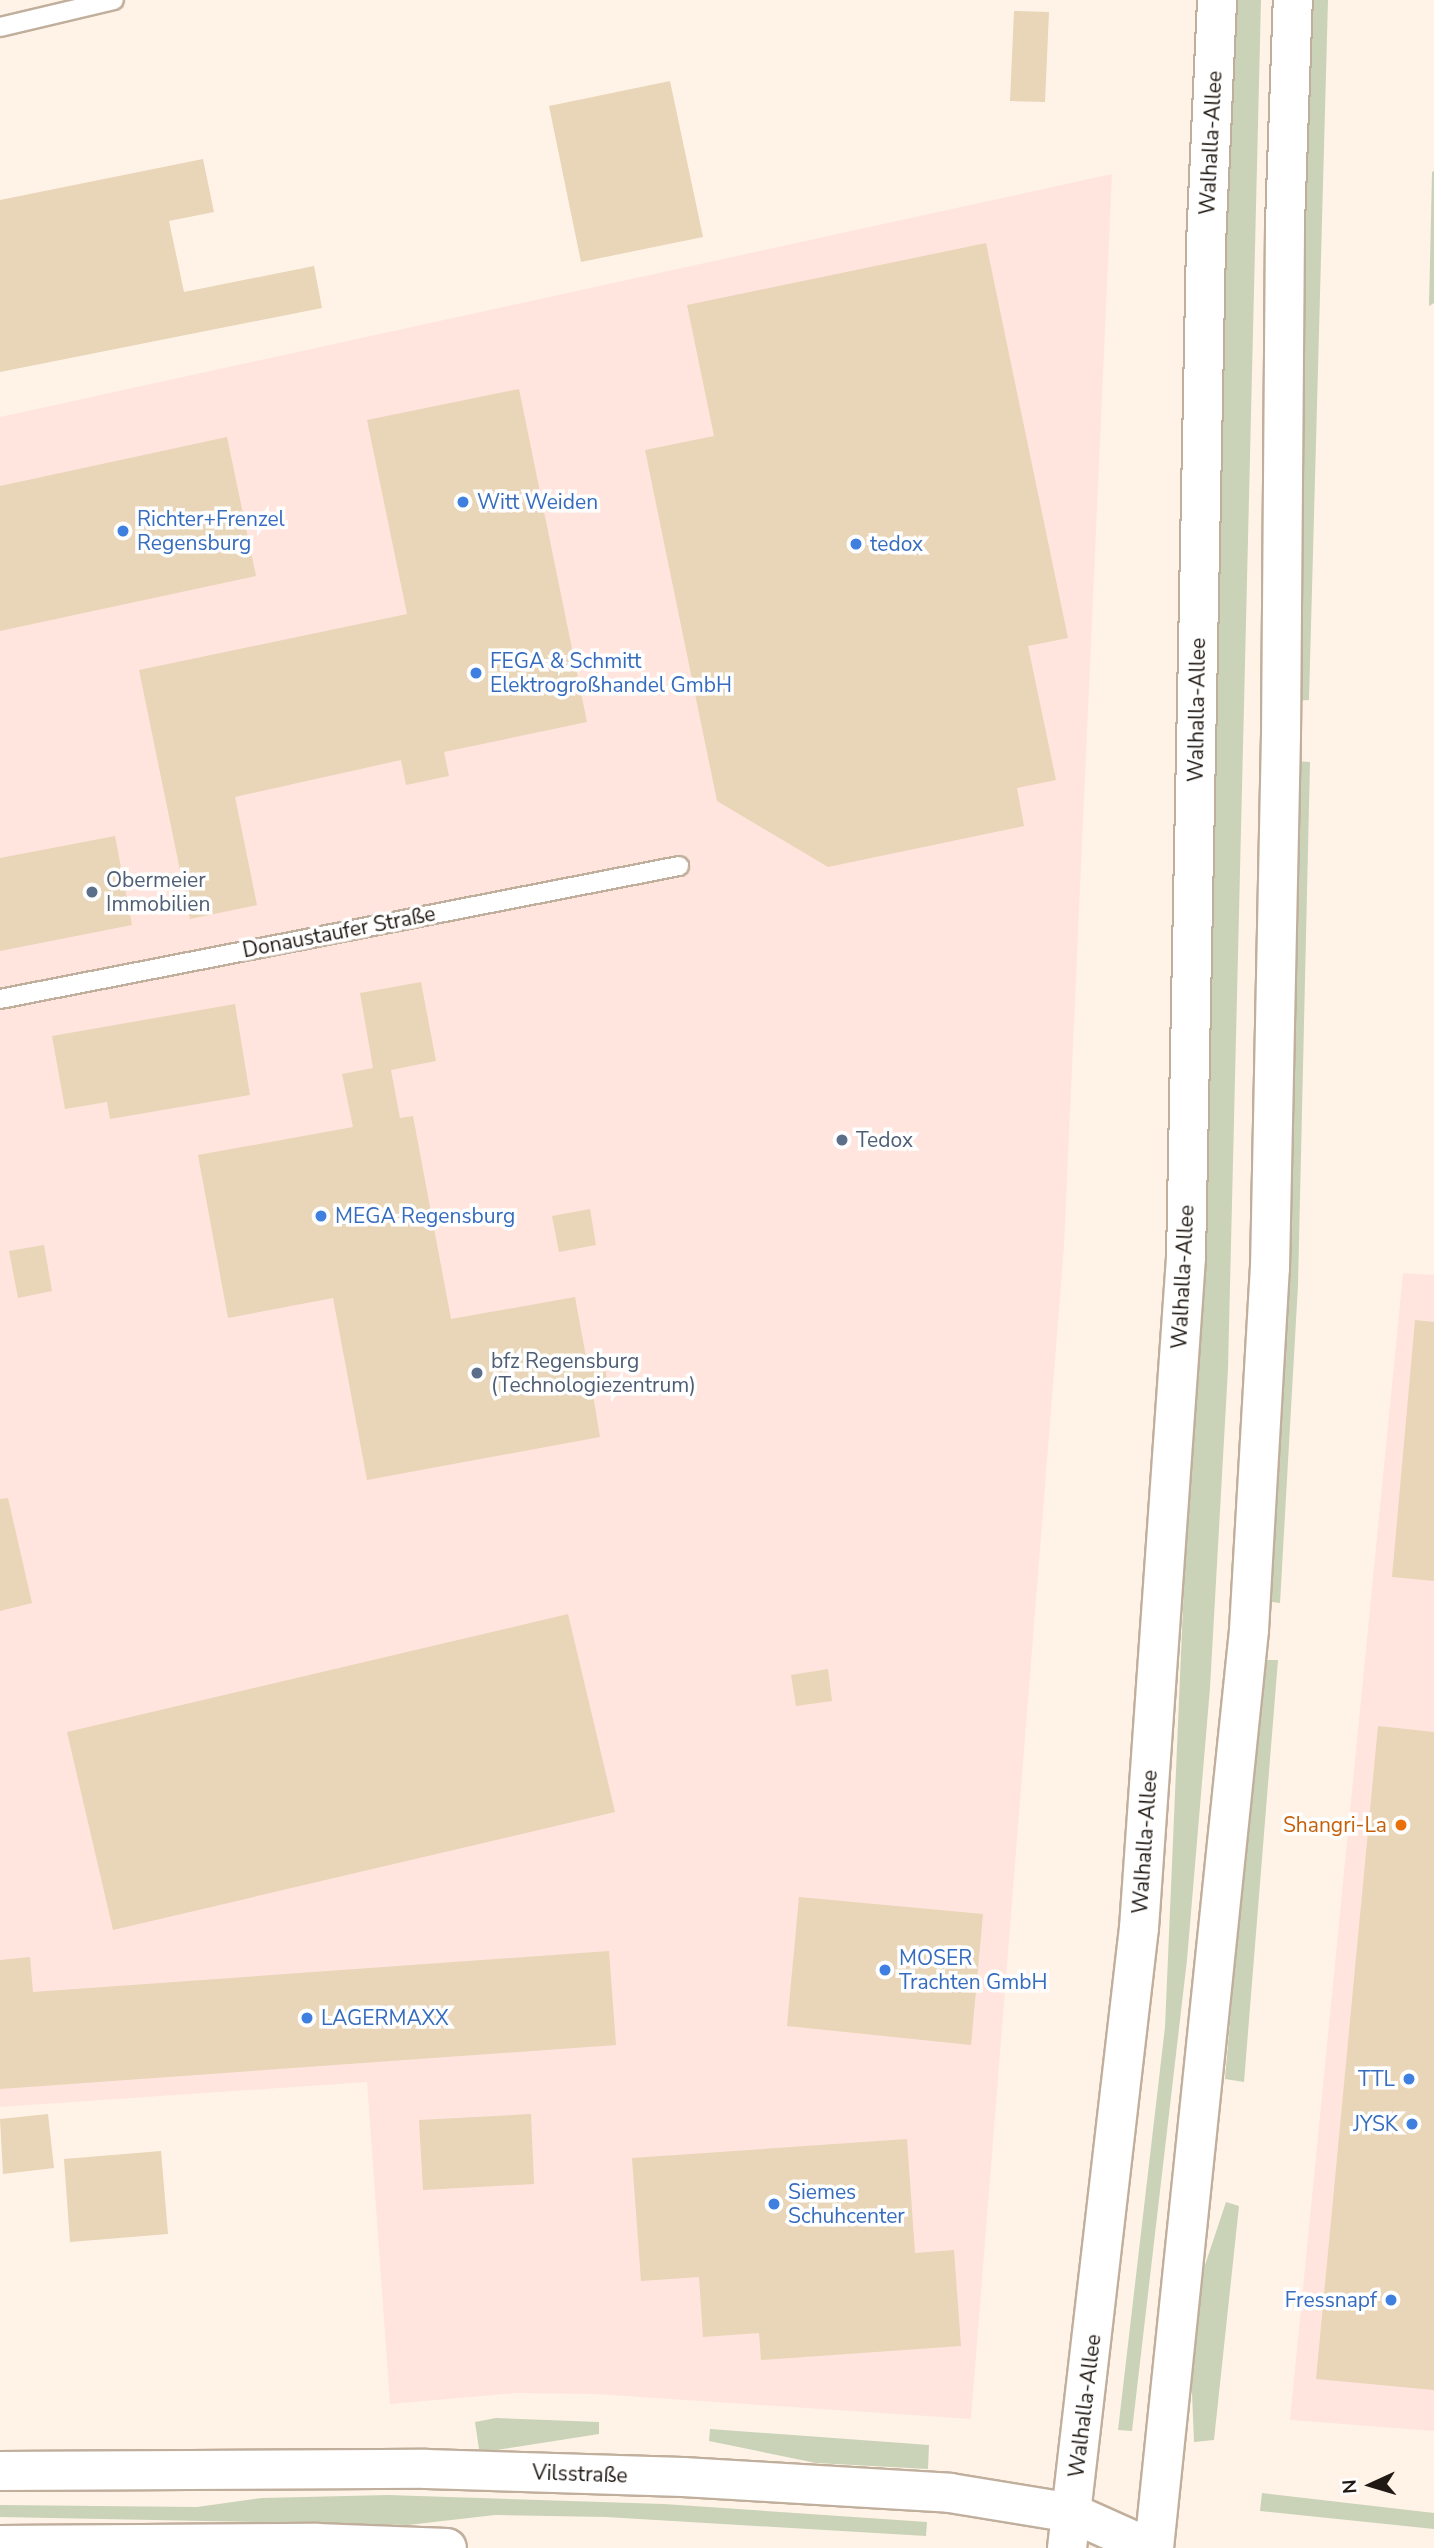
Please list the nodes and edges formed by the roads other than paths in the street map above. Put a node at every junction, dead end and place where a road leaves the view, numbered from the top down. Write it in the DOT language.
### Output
graph roads {
  1 [pos="114,0"];
  2 [pos="1217,0"];
  3 [pos="1293,0"];
  4 [pos="0,27"];
  5 [pos="679,866"];
  6 [pos="0,999"];
  7 [pos="0,2471"];
  8 [pos="1069,2530"];
  9 [pos="0,2545"];
  10 [pos="447,2548"];
  11 [pos="1152,2548"];
  1 -- 4 [label="lane"];
  2 -- 8 [label="main road, Walhalla-Allee"];
  3 -- 11 [label="main road"];
  5 -- 6 [label="lane, Donaustaufer Straße"];
  7 -- 8 [label="main road, Vilsstraße"];
  8 -- 11 [label="main road, Vilsstraße"];
  9 -- 10 [label="main road"];
}
